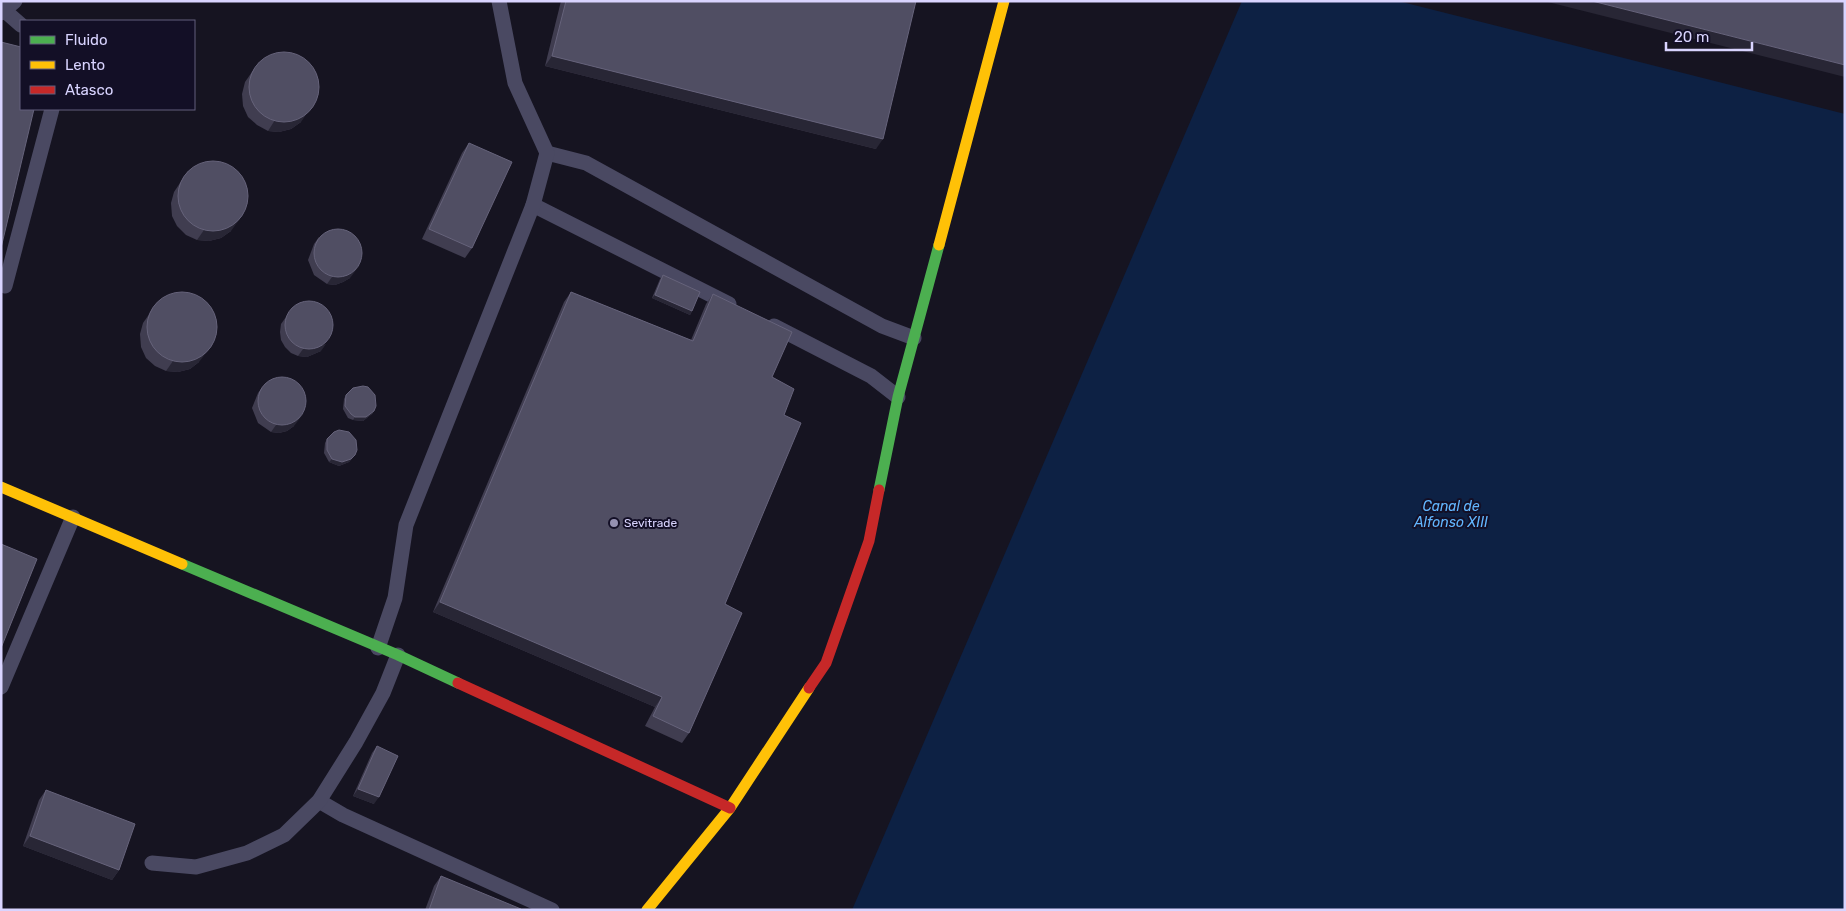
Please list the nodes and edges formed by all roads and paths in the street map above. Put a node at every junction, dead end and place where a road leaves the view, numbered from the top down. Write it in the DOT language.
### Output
graph roads {
  1 [pos="498,1"];
  2 [pos="1004,1"];
  3 [pos="7,8"];
  4 [pos="20,23"];
  5 [pos="52,110"];
  6 [pos="547,153"];
  7 [pos="533,205"];
  8 [pos="5,286"];
  9 [pos="738,308"];
  10 [pos="764,322"];
  11 [pos="914,338"];
  12 [pos="898,397"];
  13 [pos="1,487"];
  14 [pos="73,517"];
  15 [pos="378,648"];
  16 [pos="398,655"];
  17 [pos="1,687"];
  18 [pos="319,801"];
  19 [pos="730,808"];
  20 [pos="152,863"];
  21 [pos="552,910"];
  22 [pos="647,910"];
  1 -- 6 [label="lane"];
  2 -- 11 [label="street"];
  3 -- 4 [label="lane"];
  5 -- 8 [label="lane"];
  6 -- 7 [label="lane"];
  6 -- 11 [label="lane"];
  7 -- 9 [label="lane"];
  7 -- 15 [label="lane"];
  10 -- 12 [label="lane"];
  11 -- 12 [label="street"];
  12 -- 19 [label="street"];
  13 -- 14 [label="street"];
  14 -- 15 [label="street"];
  14 -- 17 [label="lane"];
  15 -- 16 [label="street"];
  16 -- 18 [label="lane"];
  16 -- 19 [label="street"];
  18 -- 20 [label="lane"];
  18 -- 21 [label="lane"];
  19 -- 22 [label="street"];
}
